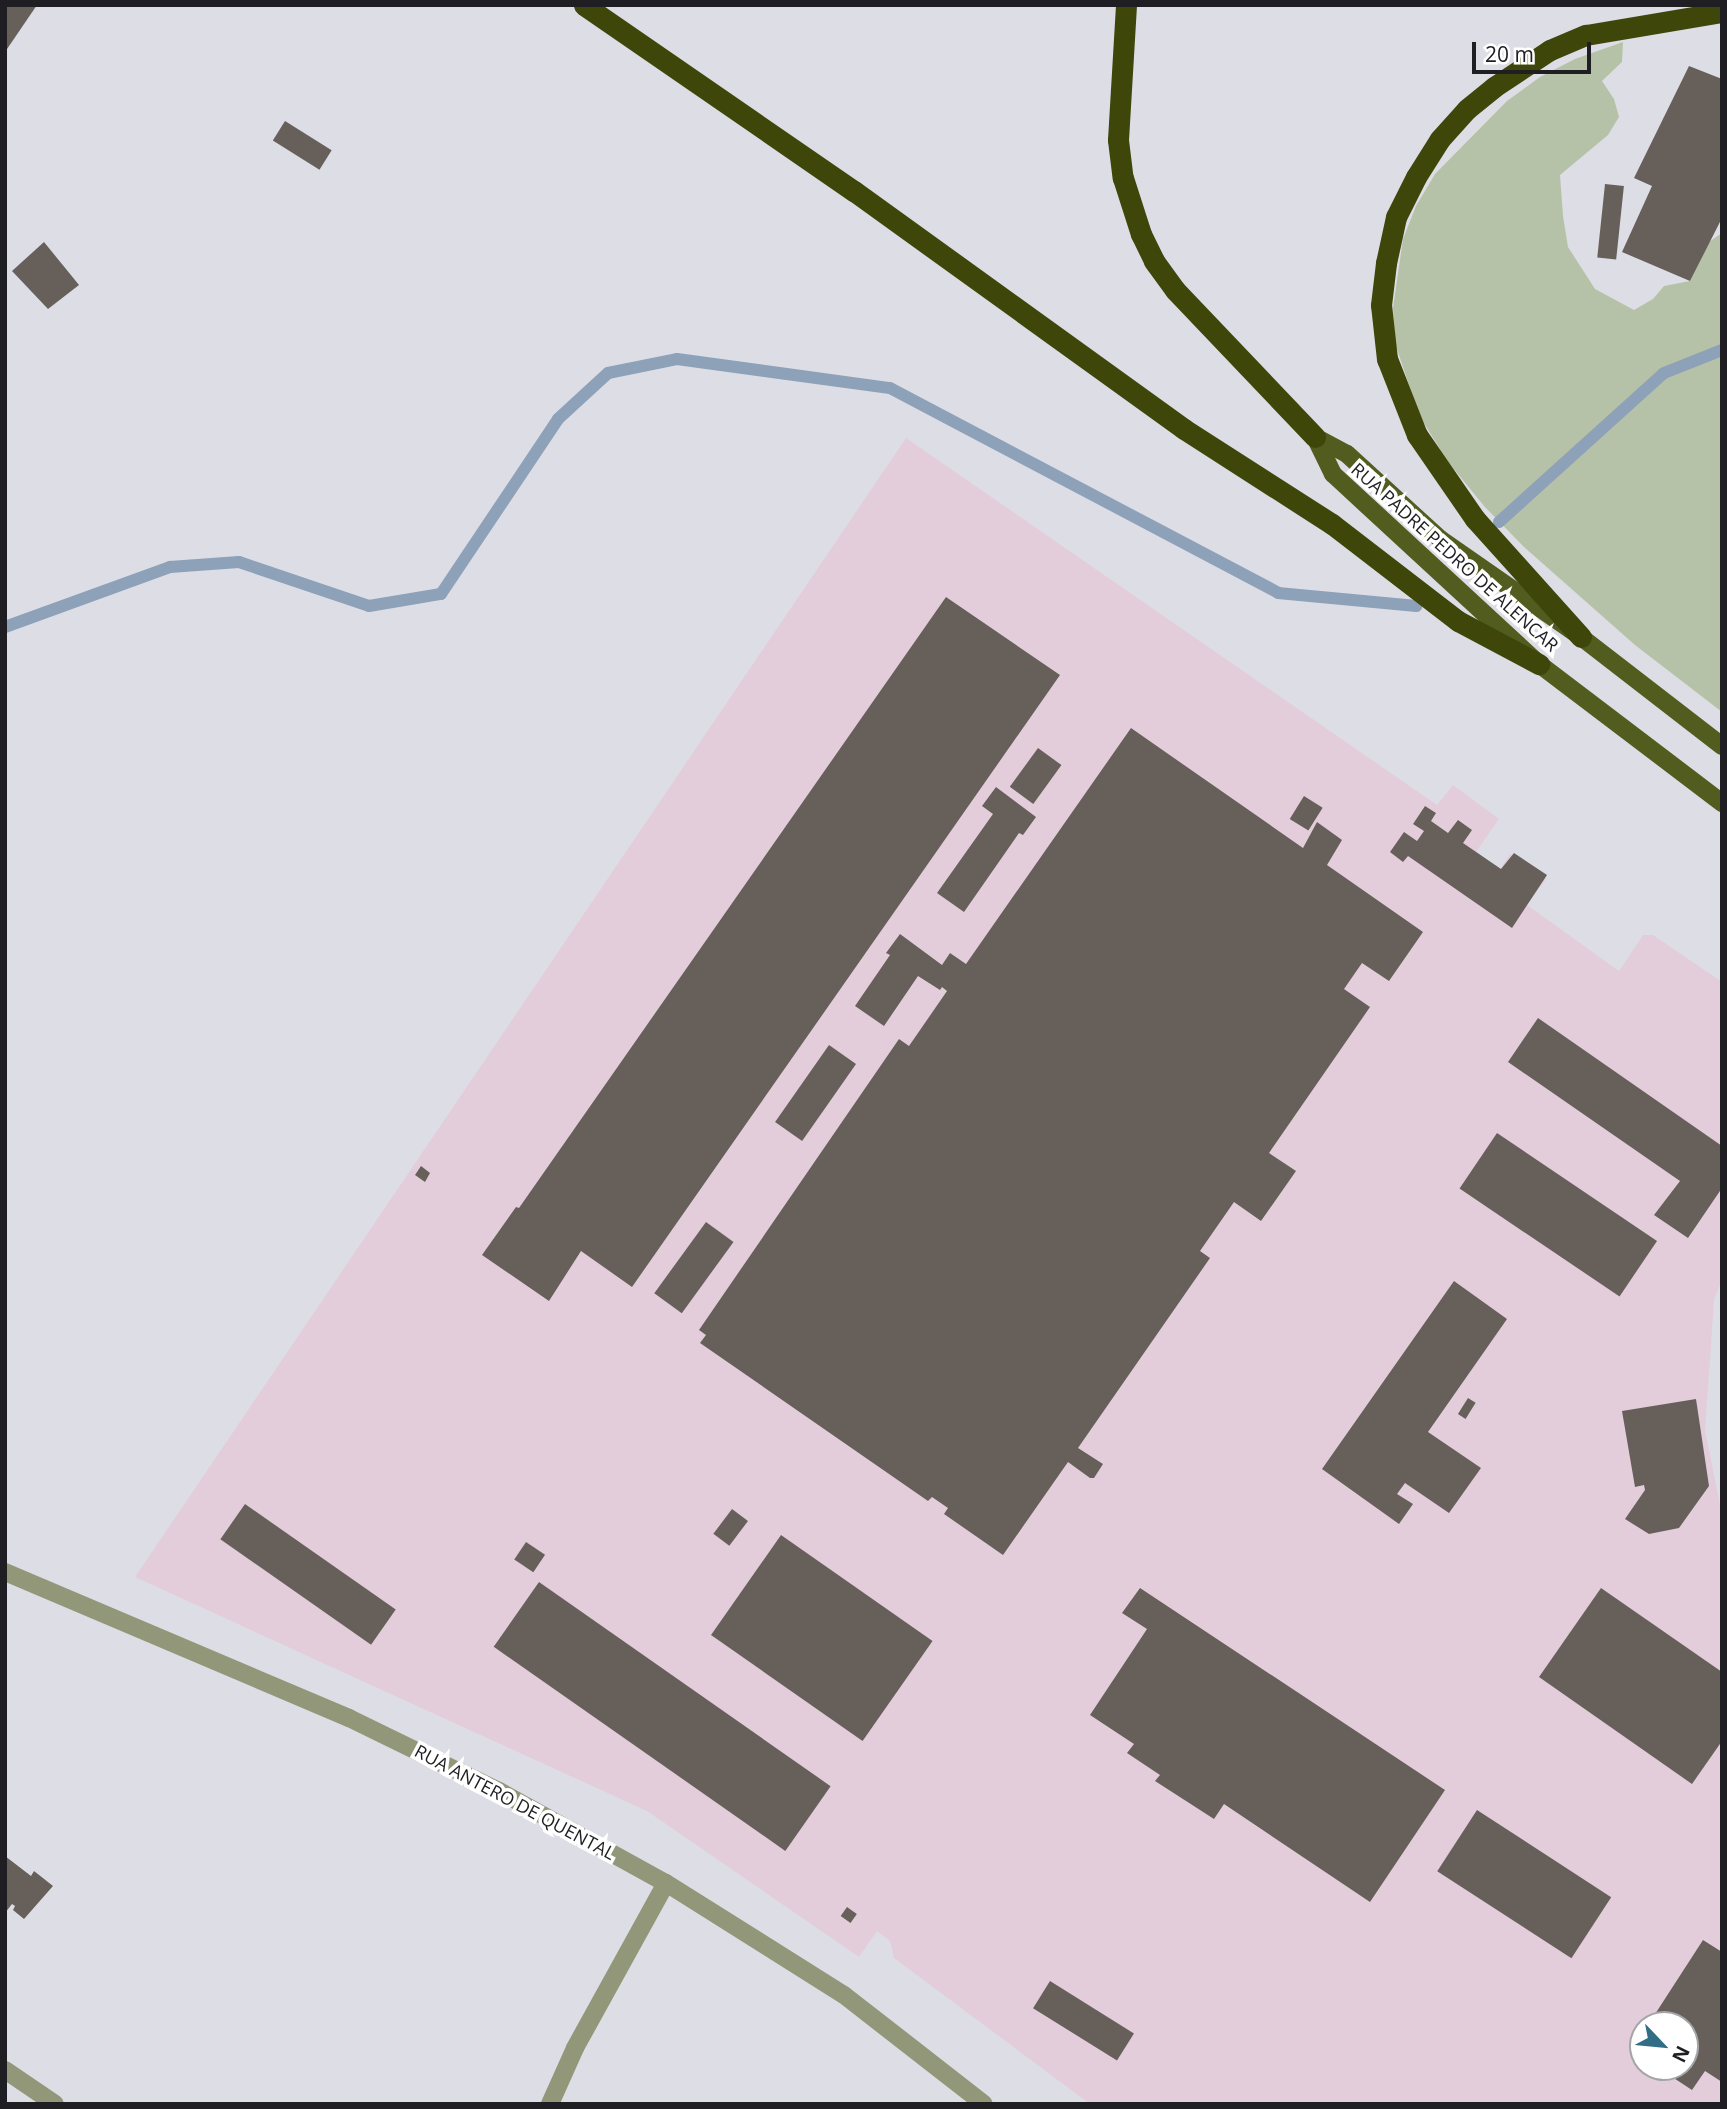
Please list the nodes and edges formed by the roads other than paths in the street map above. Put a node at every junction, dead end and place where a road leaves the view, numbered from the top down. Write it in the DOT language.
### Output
graph roads {
  1 [pos="584,5"];
  2 [pos="1126,5"];
  3 [pos="1722,12"];
  4 [pos="1315,437"];
  5 [pos="1581,637"];
  6 [pos="1539,664"];
  7 [pos="1722,746"];
  8 [pos="1722,803"];
  9 [pos="5,1572"];
  10 [pos="666,1883"];
  11 [pos="5,2070"];
  12 [pos="55,2104"];
  13 [pos="550,2104"];
  14 [pos="984,2104"];
  1 -- 6 [label="highway"];
  2 -- 4 [label="highway"];
  3 -- 5 [label="highway"];
  4 -- 5 [label="main road, RUA PADRE PEDRO DE ALENCAR"];
  4 -- 6 [label="main road, RUA PADRE PEDRO DE ALENCAR"];
  5 -- 7 [label="main road, RUA PADRE PEDRO DE ALENCAR"];
  6 -- 8 [label="main road, RUA PADRE PEDRO DE ALENCAR"];
  9 -- 10 [label="street, RUA ANTERO DE QUENTAL"];
  10 -- 13 [label="street"];
  10 -- 14 [label="street, RUA ANTERO DE QUENTAL"];
  11 -- 12 [label="street"];
}
